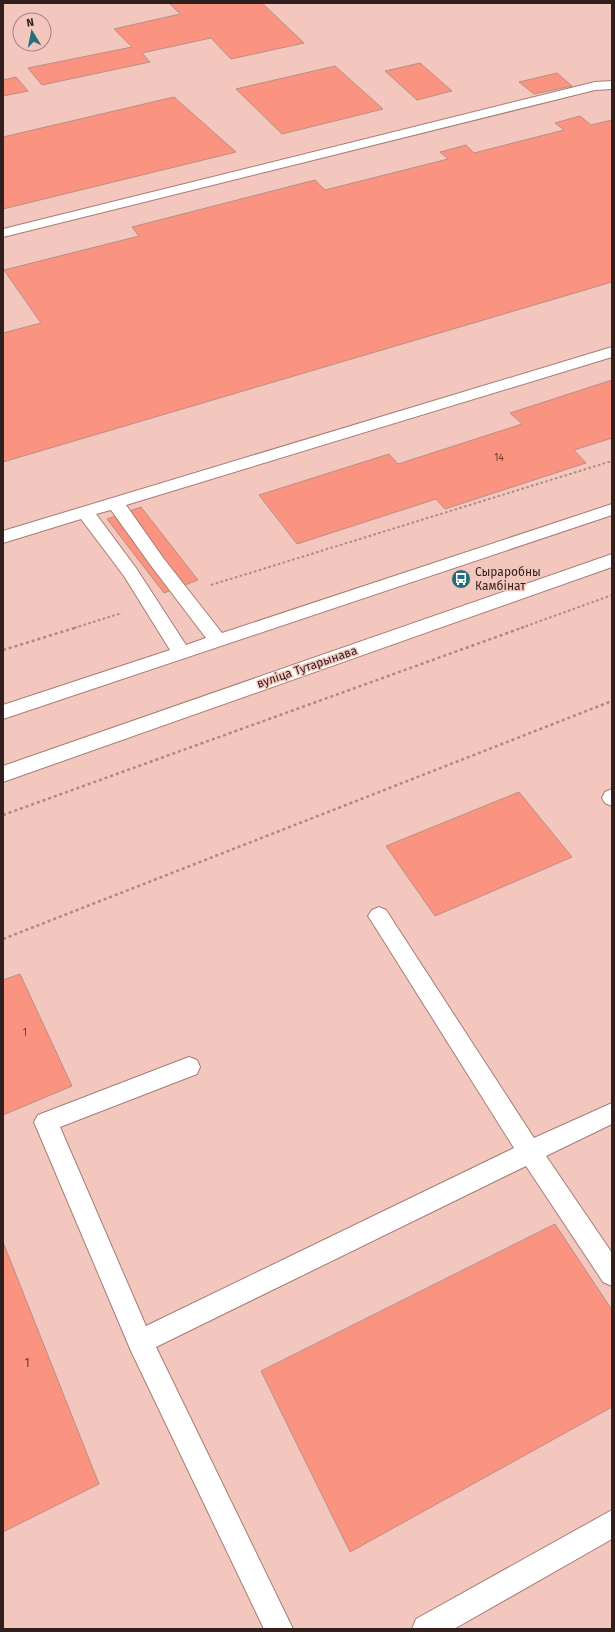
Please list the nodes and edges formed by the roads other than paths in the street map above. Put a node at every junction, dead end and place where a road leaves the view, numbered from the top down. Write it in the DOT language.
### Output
graph roads {
  1 [pos="612,85"];
  2 [pos="3,233"];
  3 [pos="612,352"];
  4 [pos="116,504"];
  5 [pos="612,509"];
  6 [pos="85,512"];
  7 [pos="3,537"];
  8 [pos="612,560"];
  9 [pos="217,639"];
  10 [pos="181,652"];
  11 [pos="3,712"];
  12 [pos="3,774"];
  13 [pos="379,916"];
  14 [pos="189,1067"];
  15 [pos="612,1113"];
  16 [pos="530,1152"];
  17 [pos="612,1274"];
  18 [pos="140,1342"];
  19 [pos="612,1524"];
  20 [pos="279,1629"];
  21 [pos="426,1629"];
  1 -- 2 [label="lane"];
  3 -- 4 [label="lane"];
  4 -- 6 [label="lane"];
  4 -- 9 [label="lane"];
  5 -- 9 [label="lane"];
  6 -- 7 [label="lane"];
  6 -- 10 [label="lane"];
  8 -- 12 [label="street, вуліца Тутарынава"];
  9 -- 10 [label="lane"];
  10 -- 11 [label="lane"];
  13 -- 16 [label="lane"];
  14 -- 18 [label="lane"];
  15 -- 16 [label="lane"];
  16 -- 17 [label="lane"];
  16 -- 18 [label="lane"];
  18 -- 20 [label="lane"];
  19 -- 21 [label="lane"];
}
